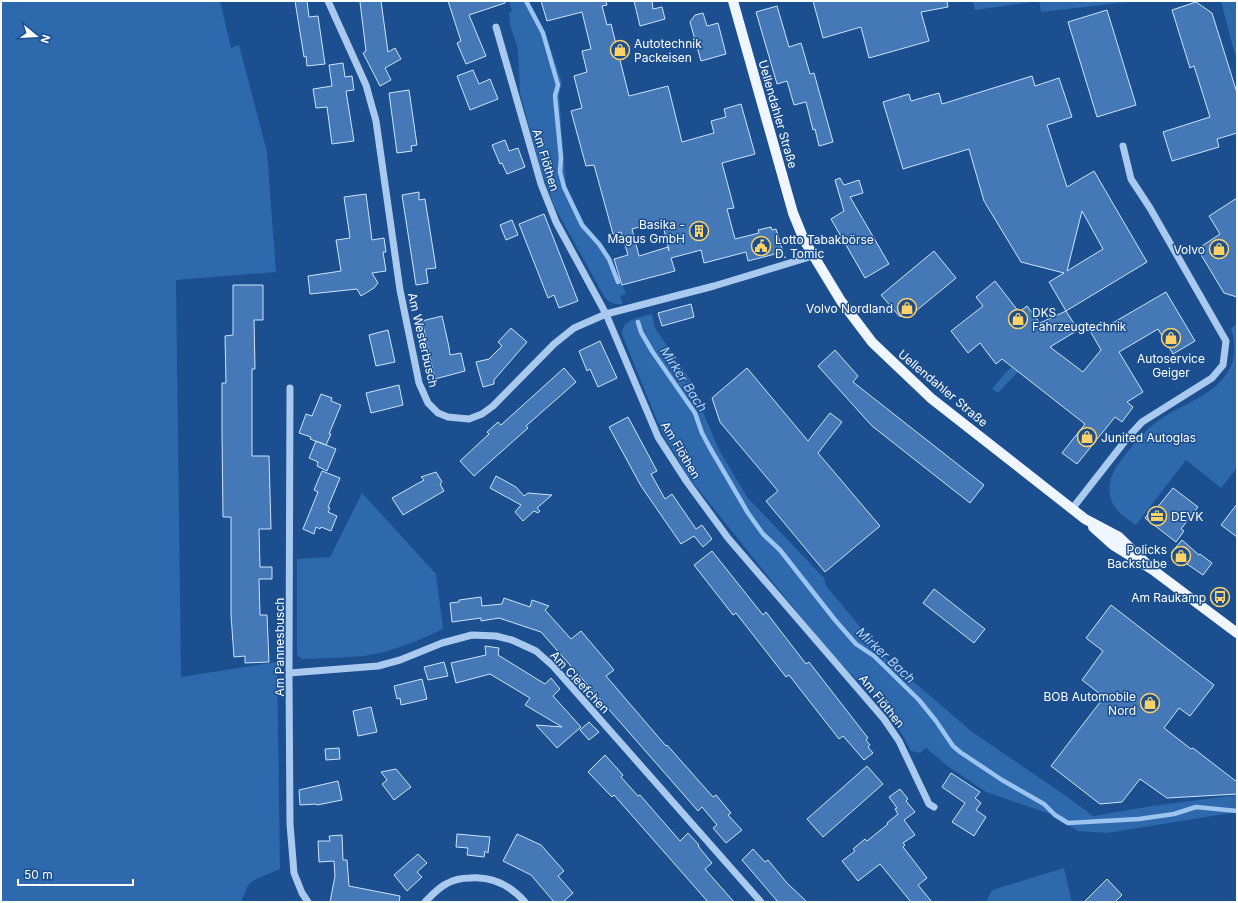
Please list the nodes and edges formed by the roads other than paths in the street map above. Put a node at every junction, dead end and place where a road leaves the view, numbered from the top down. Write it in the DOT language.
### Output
graph roads {
  1 [pos="328,1"];
  2 [pos="733,1"];
  3 [pos="496,27"];
  4 [pos="1123,146"];
  5 [pos="813,256"];
  6 [pos="606,314"];
  7 [pos="290,388"];
  8 [pos="1072,510"];
  9 [pos="1237,634"];
  10 [pos="289,673"];
  11 [pos="934,807"];
  12 [pos="308,902"];
  13 [pos="424,902"];
  14 [pos="525,902"];
  15 [pos="761,902"];
  1 -- 6 [label="street, Am Westerbusch"];
  2 -- 5 [label="main road, Uellendahler Straße"];
  3 -- 6 [label="street, Am Flöthen"];
  4 -- 8 [label="street"];
  5 -- 6 [label="street, Am Westerbusch"];
  5 -- 8 [label="main road, Uellendahler Straße"];
  6 -- 11 [label="street, Am Flöthen"];
  7 -- 10 [label="street, Am Pannesbusch"];
  8 -- 9 [label="main road, Uellendahler Straße"];
  10 -- 12 [label="street, Am Pannesbusch"];
  10 -- 15 [label="street, Am Cleefchen"];
  13 -- 14 [label="street"];
}
